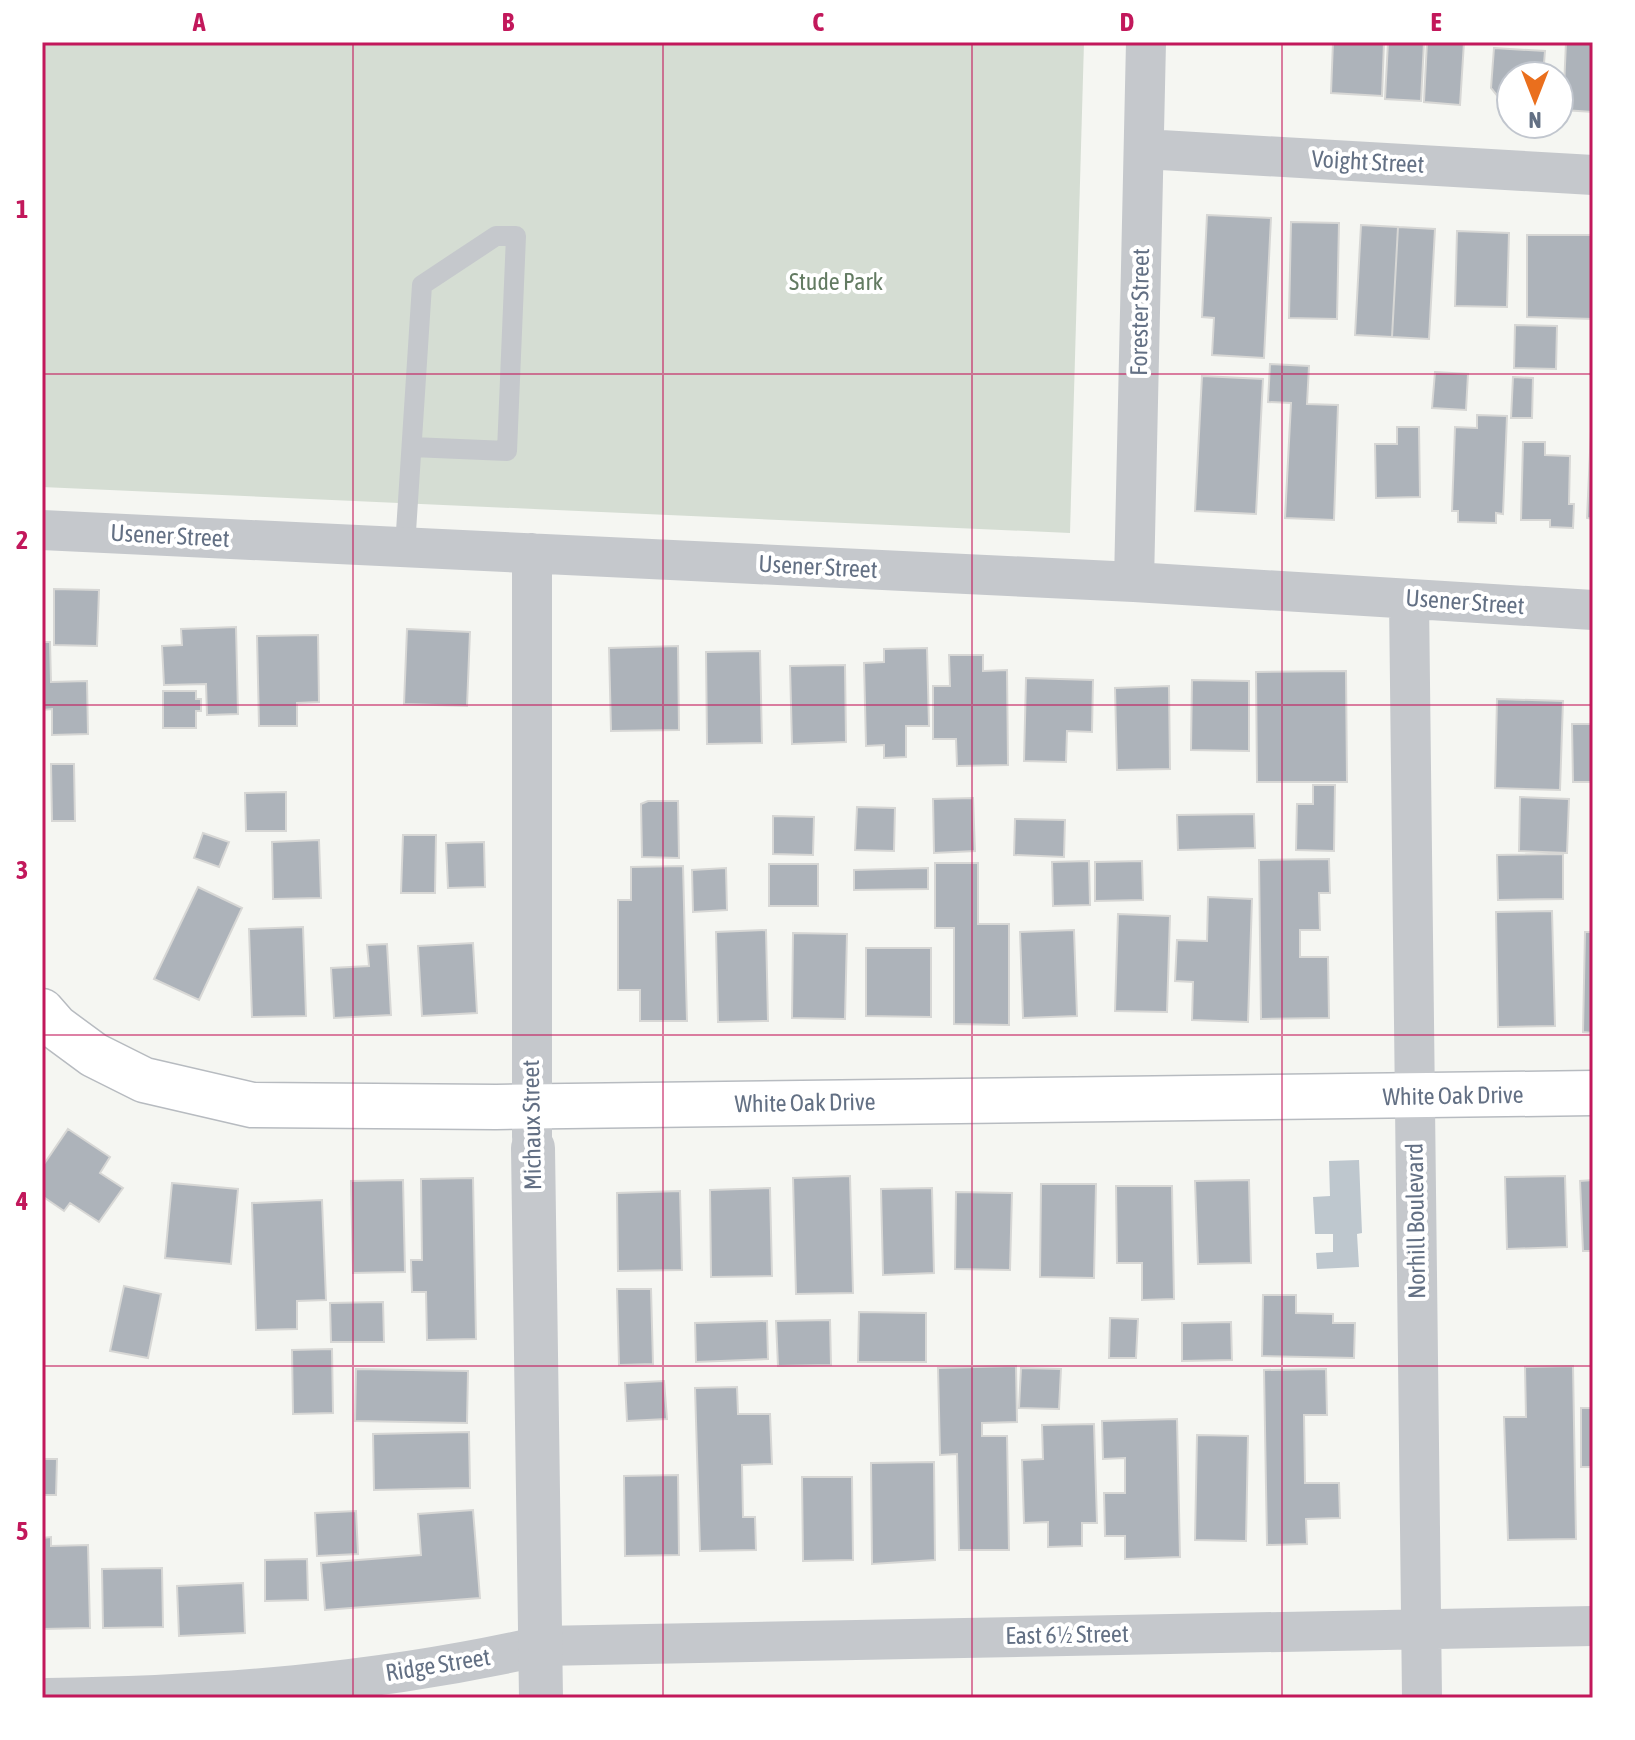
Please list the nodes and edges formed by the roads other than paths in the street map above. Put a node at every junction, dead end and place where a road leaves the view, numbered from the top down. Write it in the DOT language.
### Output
graph roads {
  1 [pos="1146,42"];
  2 [pos="1144,149"];
  3 [pos="1593,175"];
  4 [pos="412,447"];
  5 [pos="42,530"];
  6 [pos="405,547"];
  7 [pos="532,553"];
  8 [pos="1134,582"];
  9 [pos="1409,599"];
  10 [pos="1593,610"];
  11 [pos="42,1011"];
  12 [pos="1593,1093"];
  13 [pos="1415,1097"];
  14 [pos="532,1127"];
  15 [pos="1593,1626"];
  16 [pos="1421,1627"];
  17 [pos="541,1646"];
  18 [pos="47,1698"];
  19 [pos="541,1698"];
  20 [pos="1422,1698"];
  1 -- 2 [label="street, Forester Street"];
  2 -- 3 [label="street, Voight Street"];
  2 -- 8 [label="street, Forester Street"];
  4 -- 4 [label="lane"];
  4 -- 6 [label="lane"];
  5 -- 6 [label="street, Usener Street"];
  6 -- 7 [label="street, Usener Street"];
  7 -- 8 [label="street, Usener Street"];
  7 -- 14 [label="street, Michaux Street"];
  8 -- 9 [label="street, Usener Street"];
  9 -- 10 [label="street, Usener Street"];
  9 -- 13 [label="street, Norhill Boulevard"];
  11 -- 14 [label="main road, White Oak Drive"];
  12 -- 13 [label="main road, White Oak Drive"];
  13 -- 14 [label="main road, White Oak Drive"];
  13 -- 16 [label="street, Norhill Boulevard"];
  14 -- 17 [label="street, Michaux Street"];
  15 -- 16 [label="street, East 6½ Street"];
  16 -- 17 [label="street, East 6½ Street"];
  16 -- 20 [label="street, Norhill Boulevard"];
  17 -- 18 [label="street, Ridge Street"];
  17 -- 19 [label="street, Michaux Street"];
}
